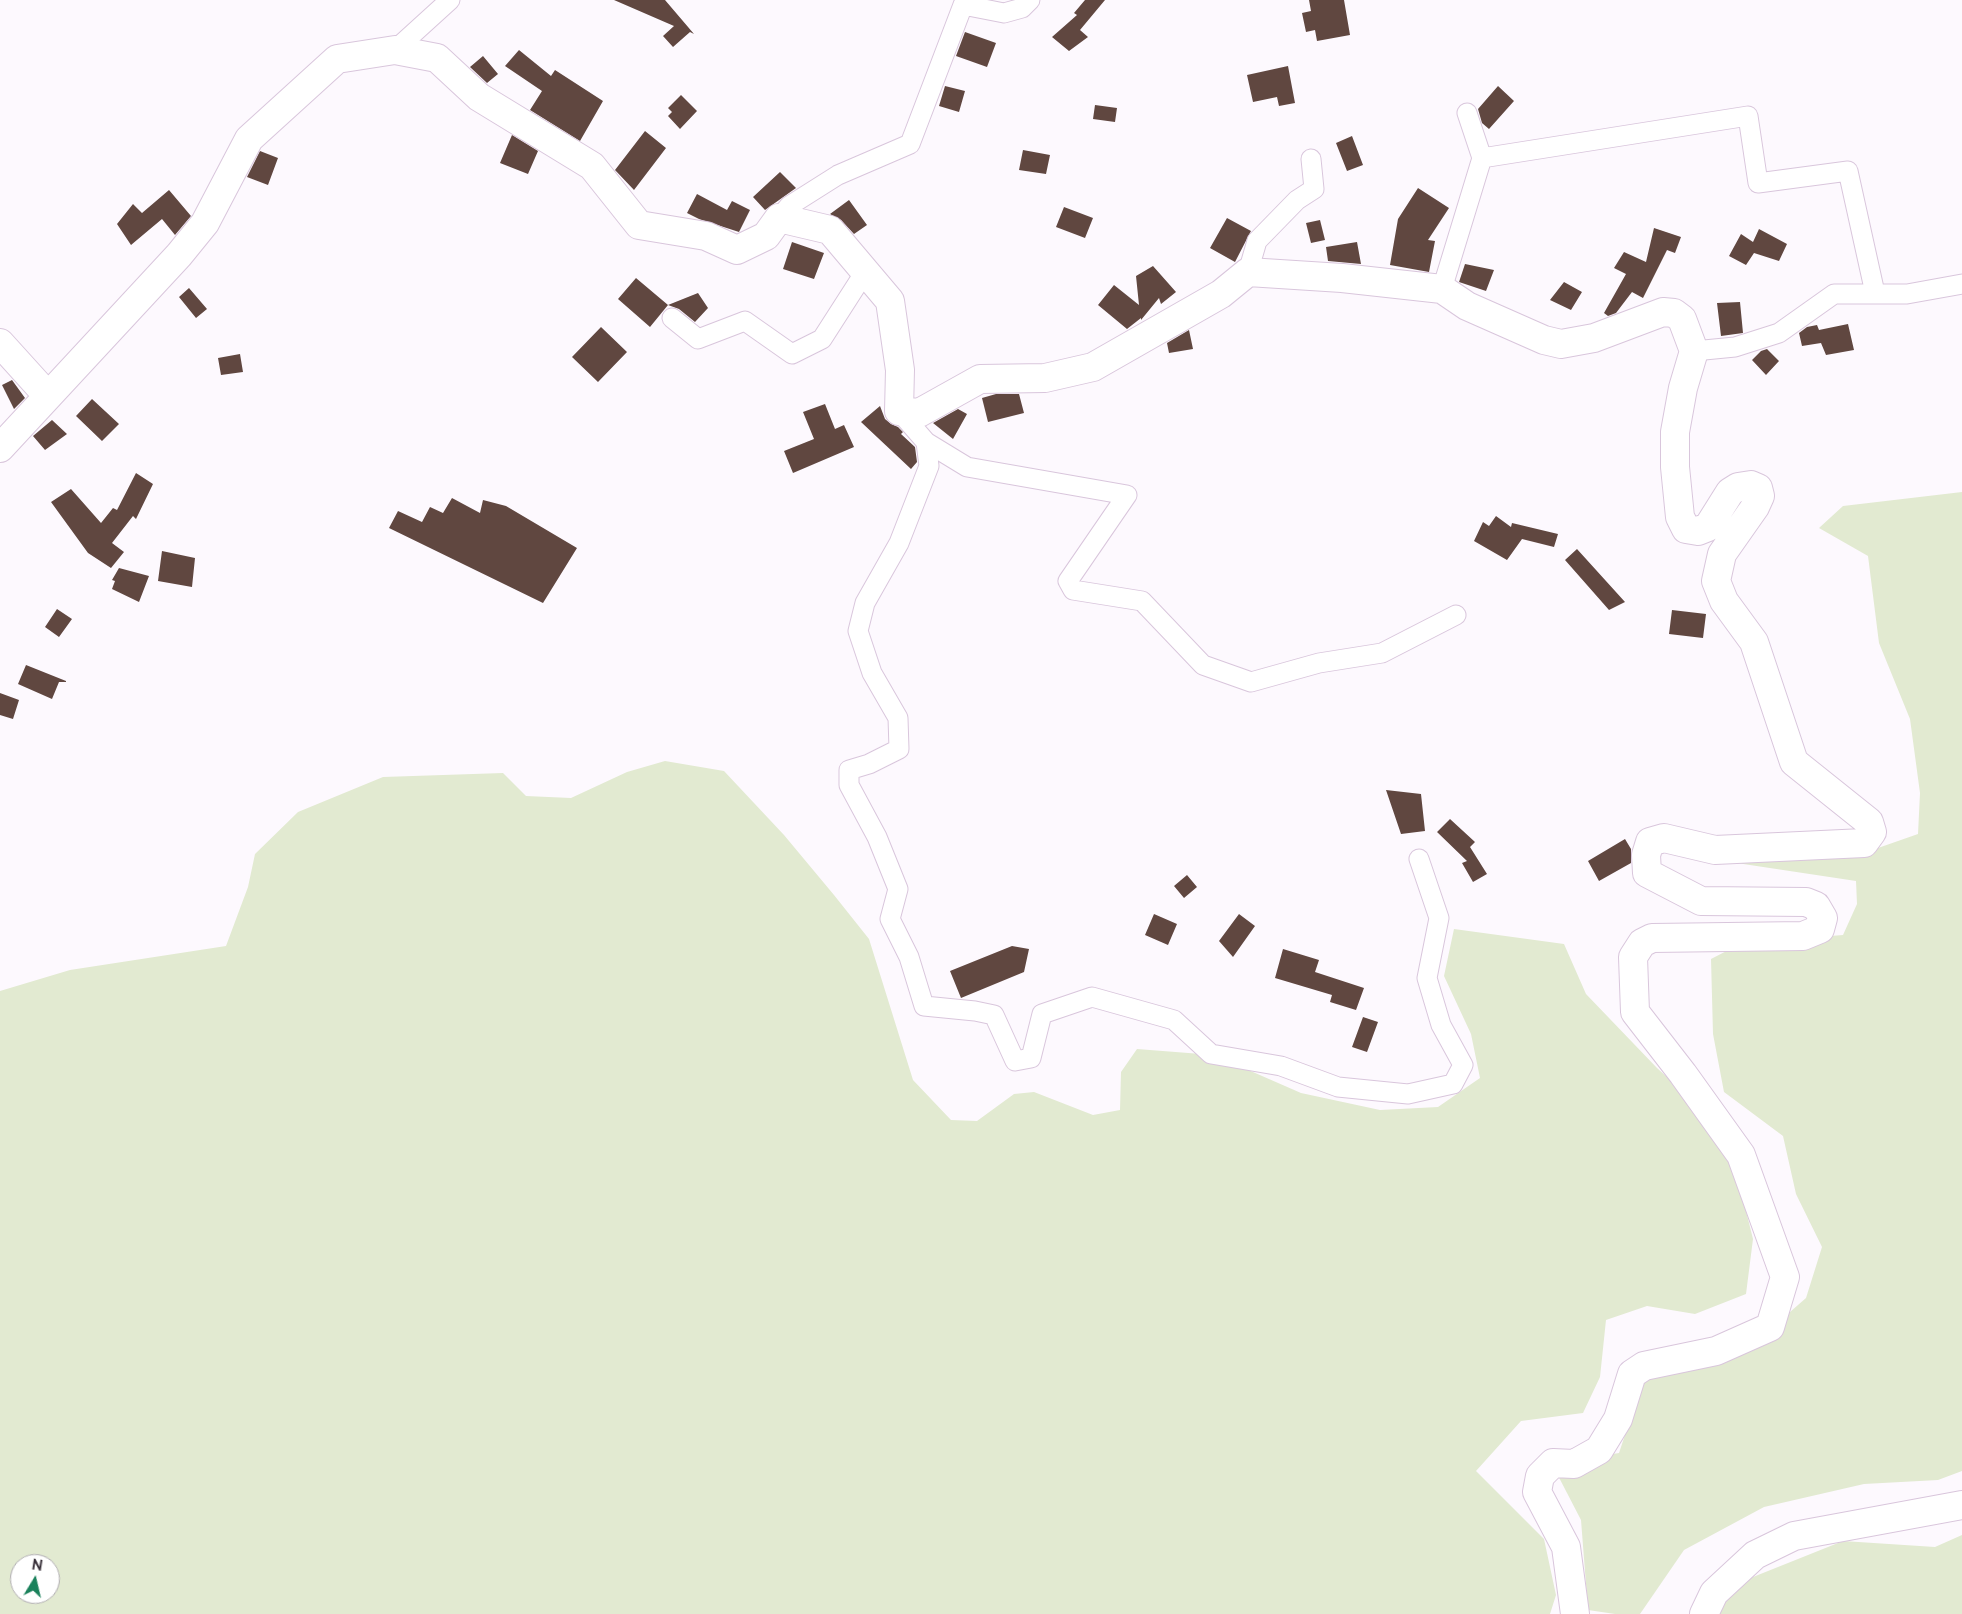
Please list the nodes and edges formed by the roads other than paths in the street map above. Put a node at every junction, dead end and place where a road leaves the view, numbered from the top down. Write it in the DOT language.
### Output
graph roads {
  1 [pos="450,0"];
  2 [pos="1030,0"];
  3 [pos="958,2"];
  4 [pos="395,50"];
  5 [pos="1467,114"];
  6 [pos="1482,158"];
  7 [pos="1311,159"];
  8 [pos="779,218"];
  9 [pos="866,272"];
  10 [pos="1248,272"];
  11 [pos="1962,284"];
  12 [pos="1442,289"];
  13 [pos="1875,293"];
  14 [pos="672,318"];
  15 [pos="0,342"];
  16 [pos="1694,352"];
  17 [pos="48,396"];
  18 [pos="900,411"];
  19 [pos="926,442"];
  20 [pos="0,448"];
  21 [pos="1456,615"];
  22 [pos="1419,859"];
  23 [pos="1962,1505"];
  24 [pos="1575,1614"];
  25 [pos="1704,1614"];
  1 -- 4 [label="street"];
  2 -- 3 [label="street"];
  3 -- 8 [label="street"];
  4 -- 8 [label="street"];
  4 -- 17 [label="street"];
  5 -- 6 [label="street"];
  6 -- 12 [label="street"];
  6 -- 13 [label="street"];
  7 -- 10 [label="street"];
  8 -- 9 [label="street"];
  9 -- 14 [label="street"];
  9 -- 18 [label="street"];
  10 -- 12 [label="street"];
  10 -- 18 [label="street"];
  11 -- 13 [label="street"];
  12 -- 16 [label="street"];
  13 -- 16 [label="street"];
  15 -- 17 [label="street"];
  16 -- 24 [label="street"];
  17 -- 20 [label="street"];
  18 -- 19 [label="street"];
  19 -- 21 [label="street"];
  19 -- 22 [label="street"];
  23 -- 25 [label="street"];
}
